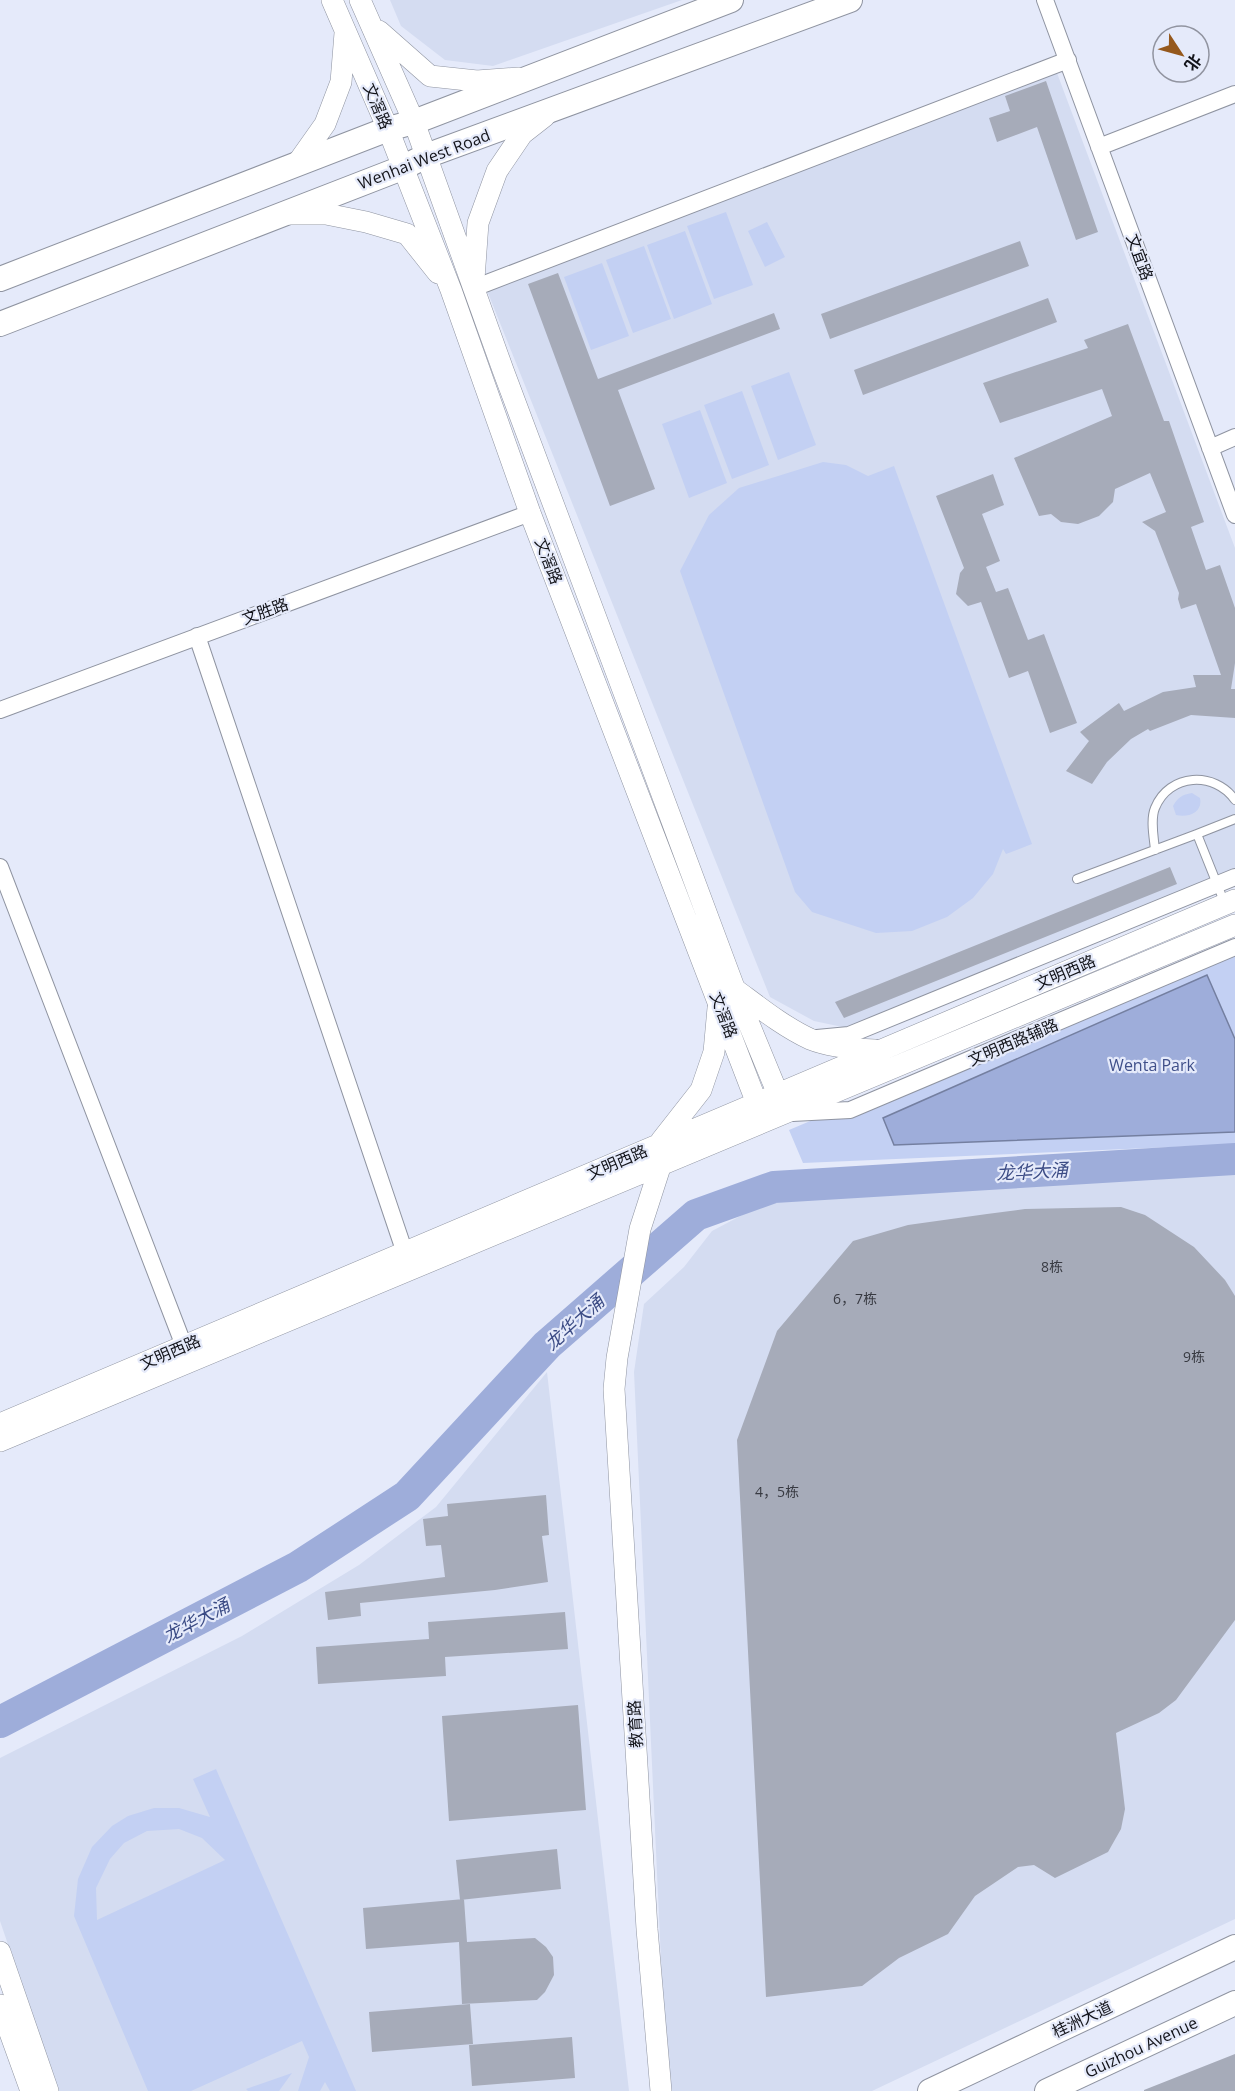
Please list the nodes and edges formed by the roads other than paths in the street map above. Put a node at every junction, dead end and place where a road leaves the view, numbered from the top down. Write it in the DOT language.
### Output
graph roads {
  1 [pos="332,0"];
  2 [pos="360,0"];
  3 [pos="731,0"];
  4 [pos="850,0"];
  5 [pos="1045,0"];
  6 [pos="371,23"];
  7 [pos="345,29"];
  8 [pos="1068,60"];
  9 [pos="531,77"];
  10 [pos="1235,94"];
  11 [pos="553,110"];
  12 [pos="414,122"];
  13 [pos="388,129"];
  14 [pos="1099,147"];
  15 [pos="426,156"];
  16 [pos="296,165"];
  17 [pos="402,168"];
  18 [pos="282,214"];
  19 [pos="0,279"];
  20 [pos="474,288"];
  21 [pos="451,290"];
  22 [pos="0,324"];
  23 [pos="1235,437"];
  24 [pos="1210,448"];
  25 [pos="530,513"];
  26 [pos="1235,515"];
  27 [pos="197,636"];
  28 [pos="0,710"];
  29 [pos="1235,800"];
  30 [pos="1235,819"];
  31 [pos="1197,834"];
  32 [pos="1155,850"];
  33 [pos="0,867"];
  34 [pos="1235,877"];
  35 [pos="1077,879"];
  36 [pos="1217,885"];
  37 [pos="1230,902"];
  38 [pos="1235,925"];
  39 [pos="1235,947"];
  40 [pos="727,995"];
  41 [pos="811,1039"];
  42 [pos="878,1050"];
  43 [pos="778,1093"];
  44 [pos="757,1102"];
  45 [pos="785,1114"];
  46 [pos="764,1123"];
  47 [pos="660,1154"];
  48 [pos="405,1253"];
  49 [pos="184,1347"];
  50 [pos="0,1424"];
  51 [pos="0,1441"];
  52 [pos="1235,1947"];
  53 [pos="0,1952"];
  54 [pos="1235,2003"];
  55 [pos="0,2005"];
  56 [pos="31,2091"];
  57 [pos="48,2091"];
  58 [pos="661,2091"];
  59 [pos="930,2091"];
  60 [pos="1047,2091"];
  1 -- 7 [label="street, 文滘路"];
  2 -- 6 [label="street, 文滘路"];
  3 -- 9 [label="main road"];
  4 -- 11 [label="main road, Wenhai West Road"];
  5 -- 8 [label="street, 文宜路"];
  6 -- 9 [label="street"];
  6 -- 12 [label="street, 文滘路"];
  7 -- 13 [label="street, 文滘路"];
  7 -- 16 [label="street"];
  8 -- 14 [label="street, 文宜路"];
  8 -- 20 [label="street"];
  9 -- 12 [label="main road"];
  10 -- 14 [label="street"];
  11 -- 15 [label="main road, Wenhai West Road"];
  11 -- 20 [label="street"];
  12 -- 13 [label="main road"];
  12 -- 15 [label="street, 文滘路"];
  13 -- 16 [label="main road"];
  13 -- 17 [label="street, 文滘路"];
  14 -- 24 [label="street, 文宜路"];
  15 -- 17 [label="main road, Wenhai West Road"];
  15 -- 20 [label="street, 文滘路"];
  16 -- 19 [label="main road"];
  17 -- 18 [label="main road, Wenhai West Road"];
  17 -- 21 [label="street, 文滘路"];
  18 -- 21 [label="street"];
  18 -- 22 [label="main road, Wenhai West Road"];
  20 -- 40 [label="street, 文滘路"];
  21 -- 25 [label="street, 文滘路"];
  23 -- 24 [label="street"];
  24 -- 26 [label="street, 文宜路"];
  25 -- 27 [label="street, 文胜路"];
  25 -- 40 [label="street, 文滘路"];
  27 -- 28 [label="street, 文胜路"];
  27 -- 48 [label="street"];
  29 -- 32 [label="lane"];
  30 -- 31 [label="lane"];
  31 -- 32 [label="lane"];
  31 -- 36 [label="lane"];
  32 -- 35 [label="lane"];
  33 -- 49 [label="street"];
  34 -- 36 [label="street"];
  36 -- 37 [label="lane"];
  36 -- 41 [label="street"];
  37 -- 42 [label="street, 文明西路"];
  38 -- 45 [label="street, 文明西路"];
  39 -- 45 [label="street, 文明西路辅路"];
  40 -- 41 [label="street"];
  40 -- 43 [label="street, 文滘路"];
  40 -- 44 [label="street, 文滘路"];
  40 -- 47 [label="street"];
  41 -- 42 [label="street"];
  42 -- 43 [label="street, 文明西路"];
  43 -- 44 [label="street, 文明西路"];
  43 -- 45 [label="street, 文滘路"];
  44 -- 46 [label="street, 文滘路"];
  44 -- 47 [label="street, 文明西路"];
  45 -- 46 [label="street, 文明西路"];
  46 -- 47 [label="street, 文明西路"];
  47 -- 48 [label="street, 文明西路"];
  47 -- 51 [label="street, 文明西路"];
  47 -- 58 [label="street, 教育路"];
  48 -- 49 [label="street, 文明西路"];
  49 -- 50 [label="street, 文明西路"];
  52 -- 59 [label="main road, 桂洲大道"];
  53 -- 57 [label="street"];
  54 -- 60 [label="main road, Guizhou Avenue"];
  55 -- 56 [label="street"];
}
